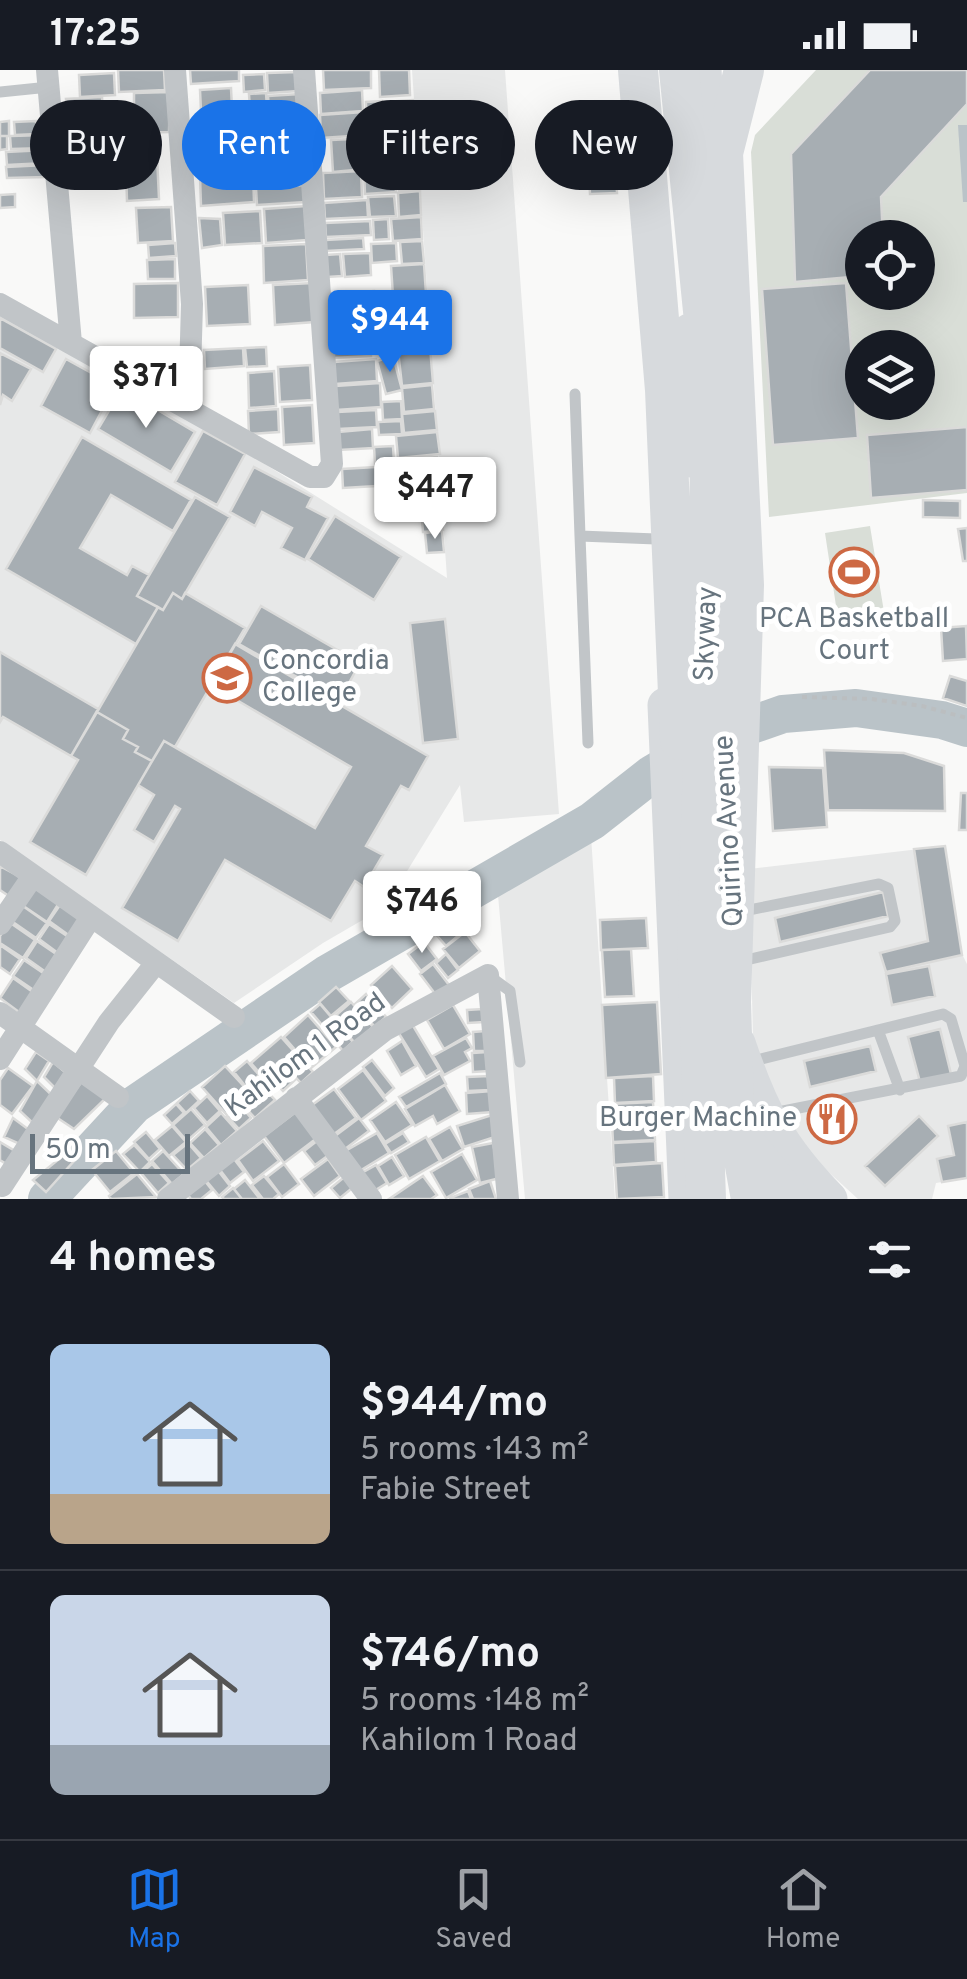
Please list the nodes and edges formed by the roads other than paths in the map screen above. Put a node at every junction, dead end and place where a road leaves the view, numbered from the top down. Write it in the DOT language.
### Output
graph roads {
  1 [pos="175,70"];
  2 [pos="304,70"];
  3 [pos="757,70"];
  4 [pos="679,72"];
  5 [pos="48,79"];
  6 [pos="0,92"];
  7 [pos="732,112"];
  8 [pos="710,167"];
  9 [pos="0,304"];
  10 [pos="71,342"];
  11 [pos="575,394"];
  12 [pos="190,408"];
  13 [pos="580,536"];
  14 [pos="656,539"];
  15 [pos="725,690"];
  16 [pos="588,743"];
  17 [pos="674,800"];
  18 [pos="0,852"];
  19 [pos="33,876"];
  20 [pos="731,914"];
  21 [pos="91,917"];
  22 [pos="0,924"];
  23 [pos="738,962"];
  24 [pos="156,963"];
  25 [pos="488,975"];
  26 [pos="0,1013"];
  27 [pos="234,1018"];
  28 [pos="21,1028"];
  29 [pos="878,1030"];
  30 [pos="0,1059"];
  31 [pos="520,1062"];
  32 [pos="745,1063"];
  33 [pos="79,1069"];
  34 [pos="900,1090"];
  35 [pos="118,1097"];
  36 [pos="296,1098"];
  37 [pos="764,1115"];
  38 [pos="2,1186"];
  39 [pos="168,1199"];
  40 [pos="371,1199"];
  41 [pos="508,1199"];
  42 [pos="686,1199"];
  43 [pos="703,1199"];
  44 [pos="750,1199"];
  45 [pos="790,1199"];
  46 [pos="830,1199"];
  1 -- 12 [label="street"];
  2 -- 12 [label="street"];
  3 -- 7 [label="highway"];
  3 -- 8 [label="main road"];
  4 -- 7 [label="highway"];
  4 -- 8 [label="main road, Quirino Avenue"];
  4 -- 14 [label="main road"];
  4 -- 15 [label="highway"];
  4 -- 17 [label="highway, Skyway"];
  4 -- 43 [label="highway, Skyway"];
  5 -- 6 [label="lane"];
  5 -- 10 [label="street"];
  7 -- 44 [label="highway"];
  8 -- 15 [label="main road, Quirino Avenue"];
  9 -- 10 [label="street"];
  10 -- 12 [label="street"];
  11 -- 13 [label="lane"];
  13 -- 14 [label="lane"];
  13 -- 16 [label="lane"];
  14 -- 17 [label="main road"];
  15 -- 20 [label="main road, Quirino Avenue"];
  17 -- 42 [label="main road"];
  17 -- 43 [label="highway, Skyway"];
  17 -- 45 [label="highway"];
  18 -- 19 [label="street"];
  19 -- 21 [label="street"];
  19 -- 22 [label="street"];
  20 -- 23 [label="main road, Quirino Avenue"];
  20 -- 23 [label="lane"];
  21 -- 24 [label="street"];
  21 -- 28 [label="street"];
  23 -- 32 [label="main road, Quirino Avenue"];
  24 -- 27 [label="street"];
  24 -- 33 [label="street"];
  25 -- 31 [label="lane"];
  25 -- 36 [label="street, Kahilom 1 Road"];
  25 -- 41 [label="street"];
  26 -- 28 [label="street"];
  28 -- 30 [label="street"];
  28 -- 33 [label="street"];
  29 -- 32 [label="lane"];
  29 -- 34 [label="lane"];
  29 -- 34 [label="lane"];
  32 -- 37 [label="main road, Quirino Avenue"];
  33 -- 35 [label="street"];
  33 -- 38 [label="street"];
  34 -- 37 [label="lane"];
  36 -- 39 [label="street, Kahilom 1 Road"];
  36 -- 40 [label="street"];
  37 -- 46 [label="main road, Quirino Avenue"];
}
